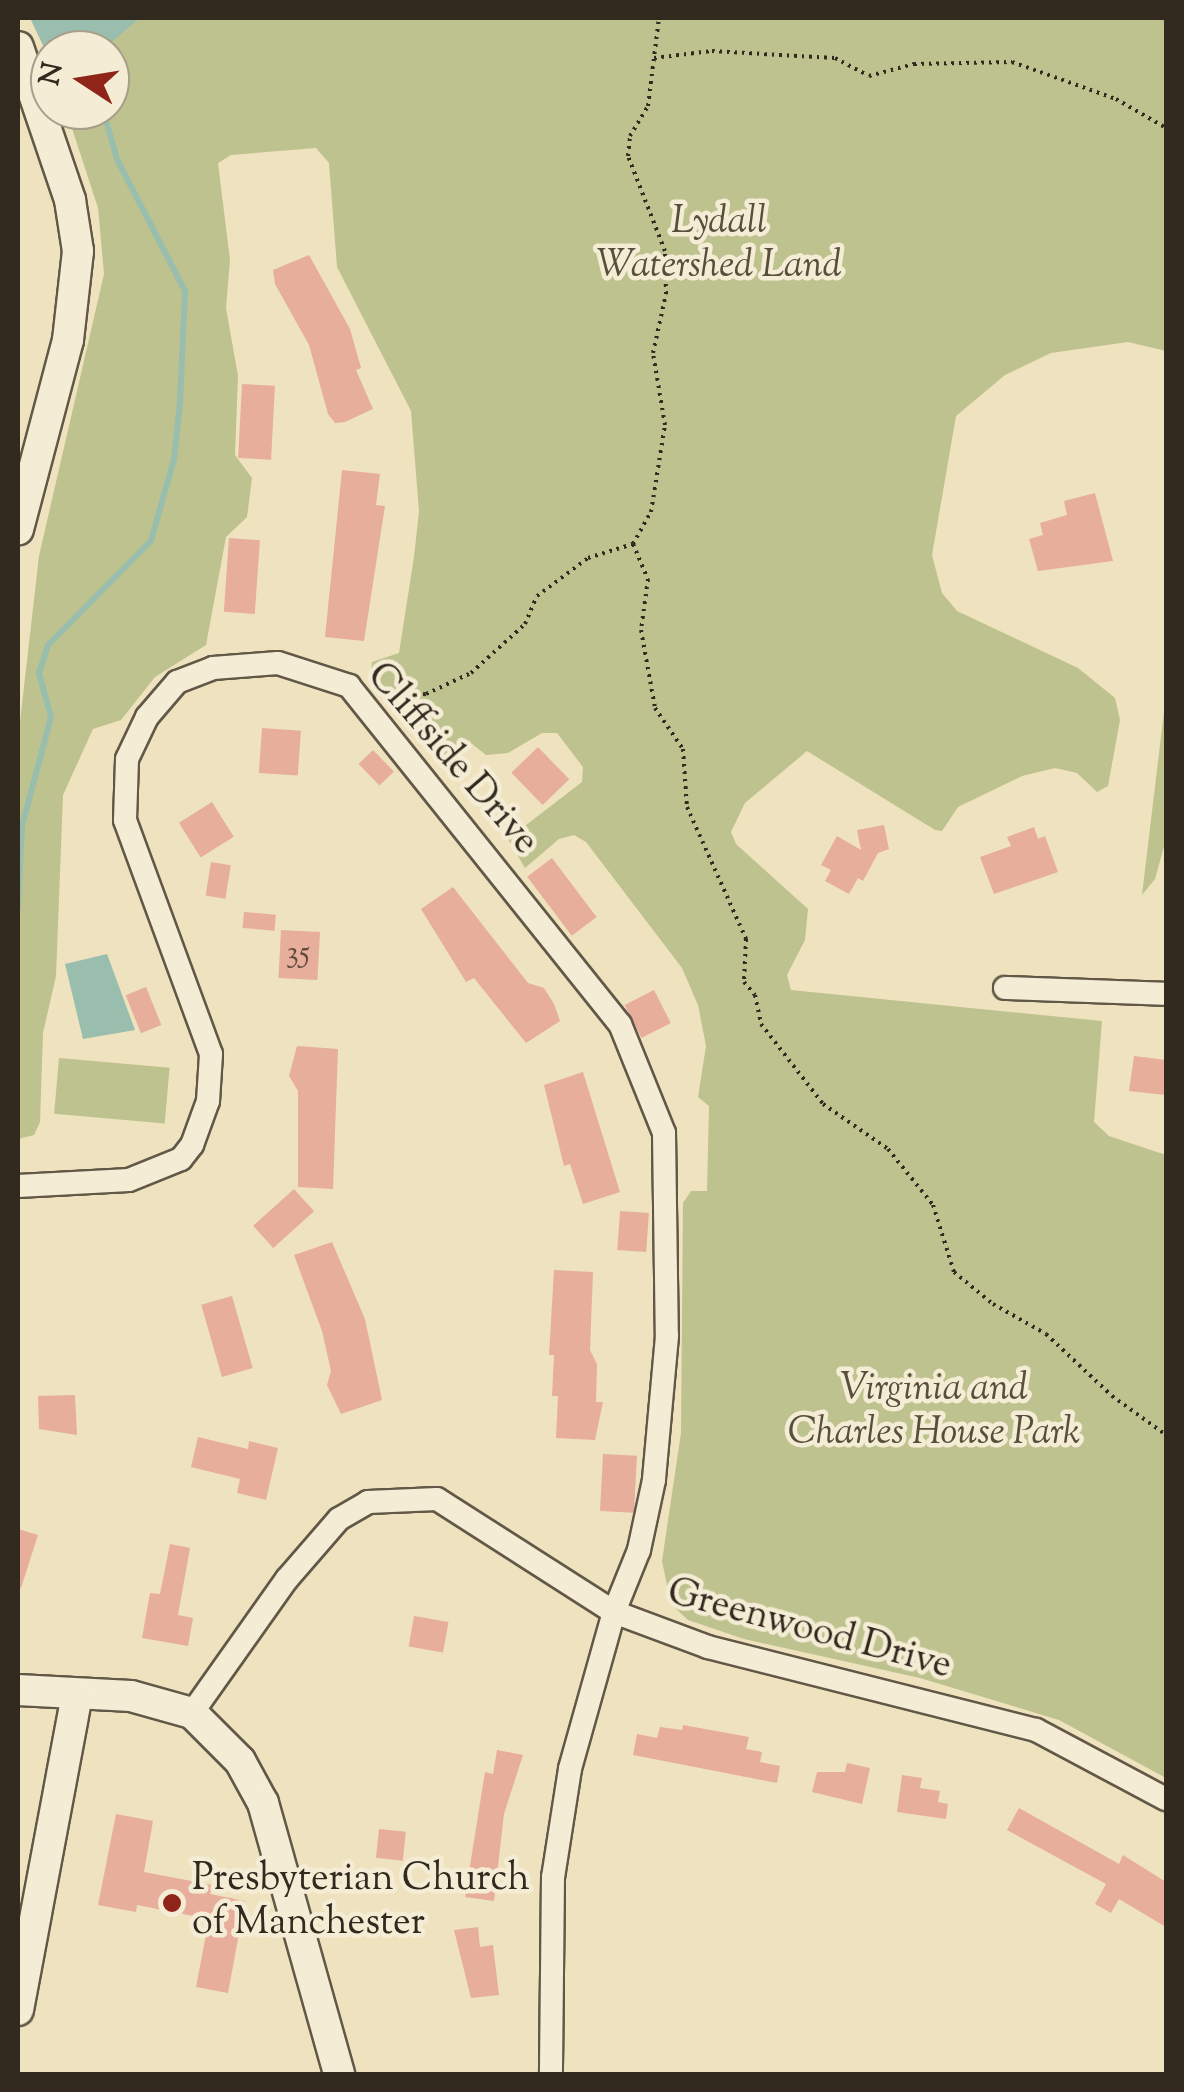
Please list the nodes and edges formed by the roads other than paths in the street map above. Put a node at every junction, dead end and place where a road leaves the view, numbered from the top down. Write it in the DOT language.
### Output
graph roads {
  1 [pos="18,47"];
  2 [pos="18,529"];
  3 [pos="1005,988"];
  4 [pos="1166,994"];
  5 [pos="21,1182"];
  6 [pos="614,1612"];
  7 [pos="18,1690"];
  8 [pos="77,1694"];
  9 [pos="192,1714"];
  10 [pos="1166,1799"];
  11 [pos="18,2010"];
  12 [pos="339,2074"];
  13 [pos="551,2074"];
  1 -- 2 [label="street"];
  3 -- 4 [label="street"];
  5 -- 6 [label="street, Cliffside Drive"];
  6 -- 9 [label="street, Greenwood Drive"];
  6 -- 10 [label="street, Greenwood Drive"];
  6 -- 13 [label="street, Cliffside Drive"];
  7 -- 8 [label="street"];
  8 -- 9 [label="street"];
  8 -- 11 [label="street"];
  9 -- 12 [label="street"];
}
